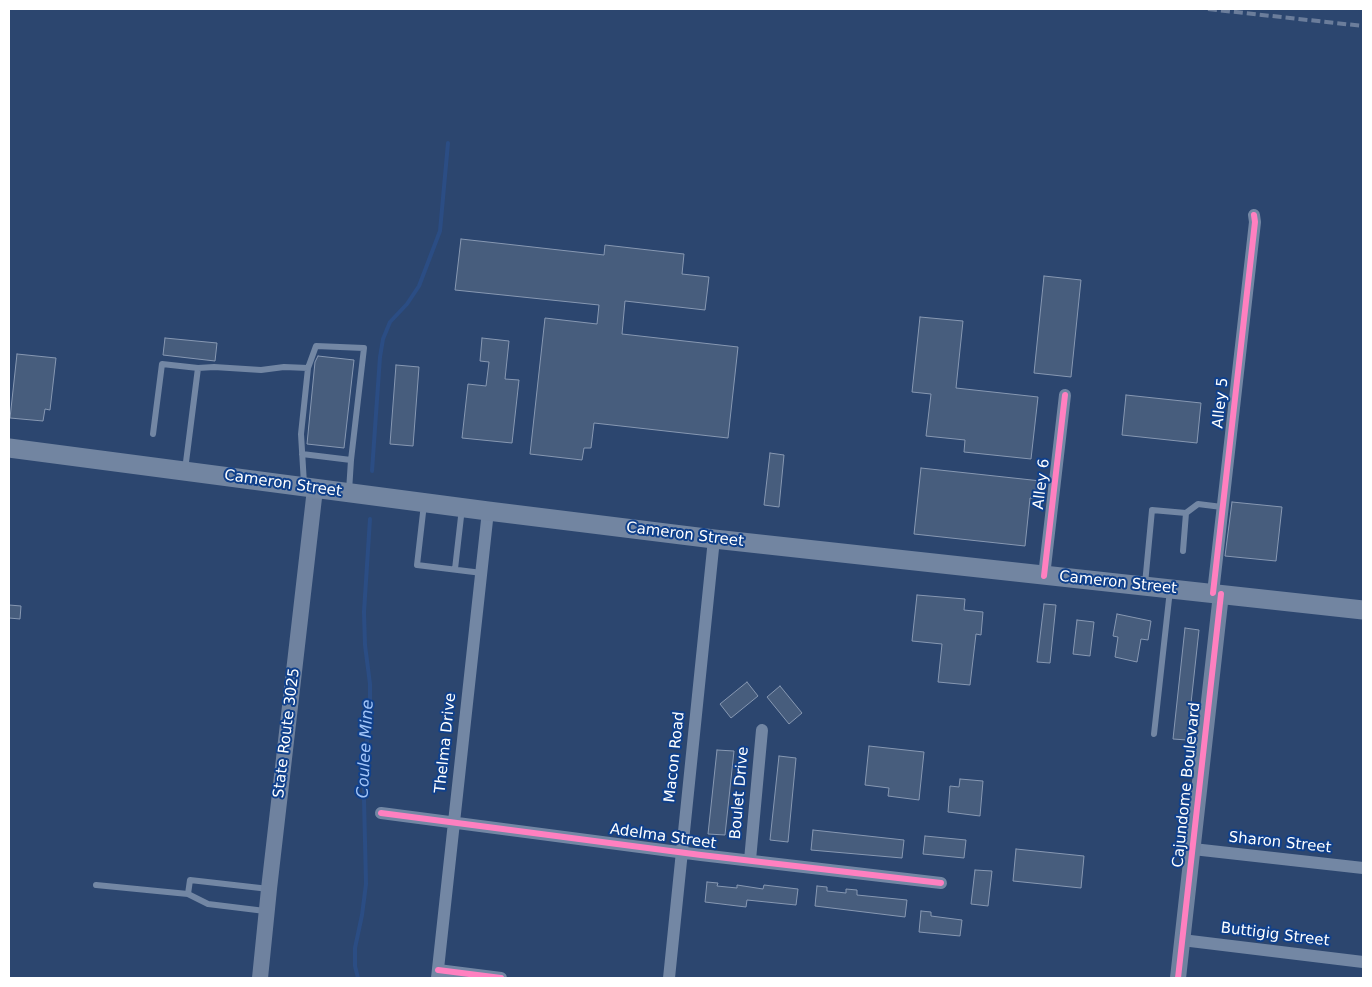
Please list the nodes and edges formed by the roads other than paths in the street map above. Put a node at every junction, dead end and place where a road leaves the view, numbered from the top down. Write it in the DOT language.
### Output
graph roads {
  1 [pos="1254,215"];
  2 [pos="198,368"];
  3 [pos="308,368"];
  4 [pos="1065,395"];
  5 [pos="153,434"];
  6 [pos="9,448"];
  7 [pos="302,454"];
  8 [pos="351,460"];
  9 [pos="185,471"];
  10 [pos="310,488"];
  11 [pos="349,493"];
  12 [pos="424,503"];
  13 [pos="1222,507"];
  14 [pos="462,508"];
  15 [pos="488,511"];
  16 [pos="1186,514"];
  17 [pos="714,538"];
  18 [pos="1183,551"];
  19 [pos="455,569"];
  20 [pos="482,572"];
  21 [pos="1044,576"];
  22 [pos="1145,586"];
  23 [pos="1170,589"];
  24 [pos="1217,594"];
  25 [pos="1363,610"];
  26 [pos="762,730"];
  27 [pos="1154,734"];
  28 [pos="381,813"];
  29 [pos="454,822"];
  30 [pos="1193,849"];
  31 [pos="682,851"];
  32 [pos="750,860"];
  33 [pos="1363,868"];
  34 [pos="941,883"];
  35 [pos="96,885"];
  36 [pos="269,889"];
  37 [pos="188,894"];
  38 [pos="266,911"];
  39 [pos="1182,940"];
  40 [pos="1363,962"];
  41 [pos="438,974"];
  42 [pos="260,978"];
  43 [pos="501,978"];
  44 [pos="669,978"];
  45 [pos="1178,978"];
  1 -- 13 [label="street, Alley 5"];
  2 -- 3 [label="lane"];
  2 -- 5 [label="lane"];
  2 -- 9 [label="lane"];
  3 -- 7 [label="lane"];
  3 -- 8 [label="lane"];
  4 -- 21 [label="street, Alley 6"];
  6 -- 9 [label="main road, Cameron Street"];
  7 -- 8 [label="lane"];
  7 -- 10 [label="lane"];
  8 -- 11 [label="lane"];
  9 -- 10 [label="main road, Cameron Street"];
  10 -- 11 [label="main road, Cameron Street"];
  10 -- 36 [label="main road, State Route 3025"];
  11 -- 12 [label="main road, Cameron Street"];
  12 -- 14 [label="main road, Cameron Street"];
  12 -- 19 [label="lane"];
  13 -- 16 [label="lane"];
  13 -- 24 [label="street, Alley 5"];
  14 -- 15 [label="main road, Cameron Street"];
  14 -- 19 [label="lane"];
  15 -- 17 [label="main road, Cameron Street"];
  15 -- 20 [label="street, Thelma Drive"];
  16 -- 18 [label="lane"];
  16 -- 22 [label="lane"];
  17 -- 21 [label="main road, Cameron Street"];
  17 -- 31 [label="street, Macon Road"];
  19 -- 20 [label="lane"];
  20 -- 29 [label="street, Thelma Drive"];
  21 -- 22 [label="main road, Cameron Street"];
  22 -- 23 [label="main road, Cameron Street"];
  23 -- 24 [label="main road, Cameron Street"];
  23 -- 27 [label="lane"];
  24 -- 25 [label="main road, Cameron Street"];
  24 -- 30 [label="main road, Cajundome Boulevard"];
  26 -- 32 [label="street, Boulet Drive"];
  28 -- 29 [label="street, Adelma Street"];
  29 -- 31 [label="street, Adelma Street"];
  29 -- 41 [label="street, Thelma Drive"];
  30 -- 33 [label="street, Sharon Street"];
  30 -- 39 [label="main road, Cajundome Boulevard"];
  31 -- 32 [label="street, Adelma Street"];
  31 -- 44 [label="street, Macon Road"];
  32 -- 34 [label="street, Adelma Street"];
  35 -- 37 [label="lane"];
  36 -- 37 [label="lane"];
  36 -- 38 [label="main road, State Route 3025"];
  37 -- 38 [label="lane"];
  38 -- 42 [label="main road, State Route 3025"];
  39 -- 40 [label="street, Buttigig Street"];
  39 -- 45 [label="main road, Cajundome Boulevard"];
  41 -- 43 [label="street"];
}
